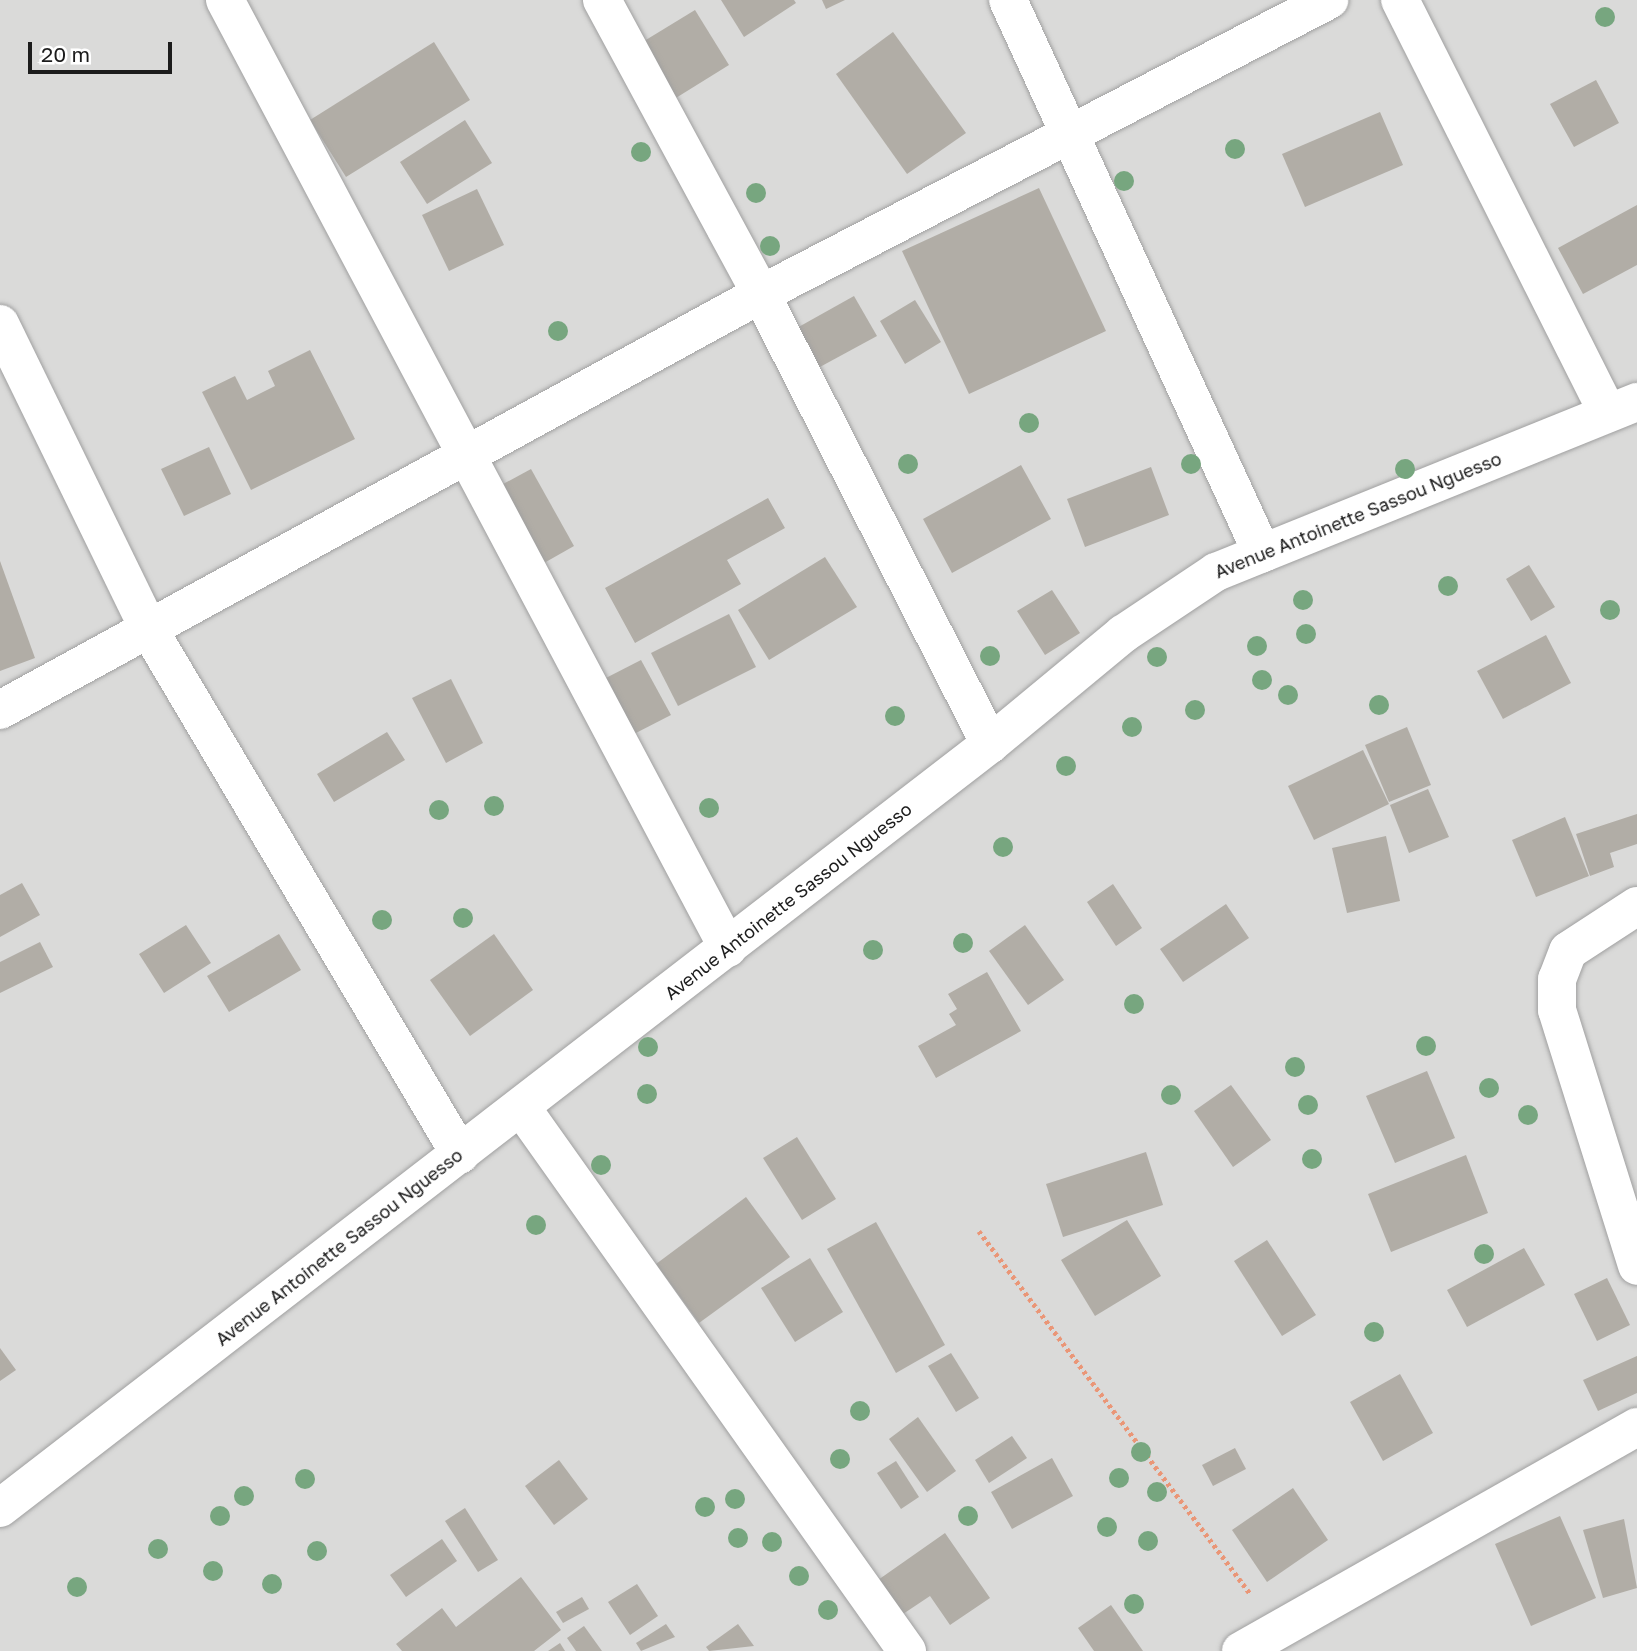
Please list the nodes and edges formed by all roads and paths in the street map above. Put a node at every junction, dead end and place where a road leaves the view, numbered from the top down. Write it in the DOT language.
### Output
graph roads {
  1 [pos="225,0"];
  2 [pos="602,0"];
  3 [pos="1008,0"];
  4 [pos="1329,0"];
  5 [pos="1400,0"];
  6 [pos="1065,136"];
  7 [pos="761,294"];
  8 [pos="0,324"];
  9 [pos="1623,407"];
  10 [pos="463,456"];
  11 [pos="1262,553"];
  12 [pos="148,628"];
  13 [pos="0,710"];
  14 [pos="990,744"];
  15 [pos="1637,906"];
  16 [pos="728,948"];
  17 [pos="521,1107"];
  18 [pos="460,1154"];
  19 [pos="979,1231"];
  20 [pos="1637,1266"];
  21 [pos="1637,1427"];
  22 [pos="0,1508"];
  23 [pos="1276,1630"];
  24 [pos="907,1651"];
  25 [pos="1241,1651"];
  1 -- 10 [label="street"];
  2 -- 7 [label="street"];
  3 -- 6 [label="street"];
  4 -- 6 [label="street"];
  5 -- 9 [label="street"];
  6 -- 7 [label="street"];
  6 -- 11 [label="street"];
  7 -- 10 [label="street"];
  7 -- 14 [label="street"];
  8 -- 12 [label="street"];
  9 -- 11 [label="street, Avenue Antoinette Sassou Nguesso"];
  10 -- 12 [label="street"];
  10 -- 16 [label="street"];
  11 -- 14 [label="street, Avenue Antoinette Sassou Nguesso"];
  12 -- 13 [label="street"];
  12 -- 18 [label="street"];
  14 -- 16 [label="street, Avenue Antoinette Sassou Nguesso"];
  15 -- 20 [label="street"];
  16 -- 17 [label="street, Avenue Antoinette Sassou Nguesso"];
  17 -- 18 [label="street, Avenue Antoinette Sassou Nguesso"];
  17 -- 24 [label="street"];
  18 -- 22 [label="street, Avenue Antoinette Sassou Nguesso"];
  19 -- 23 [label="path"];
  21 -- 23 [label="street"];
  23 -- 25 [label="street"];
}
